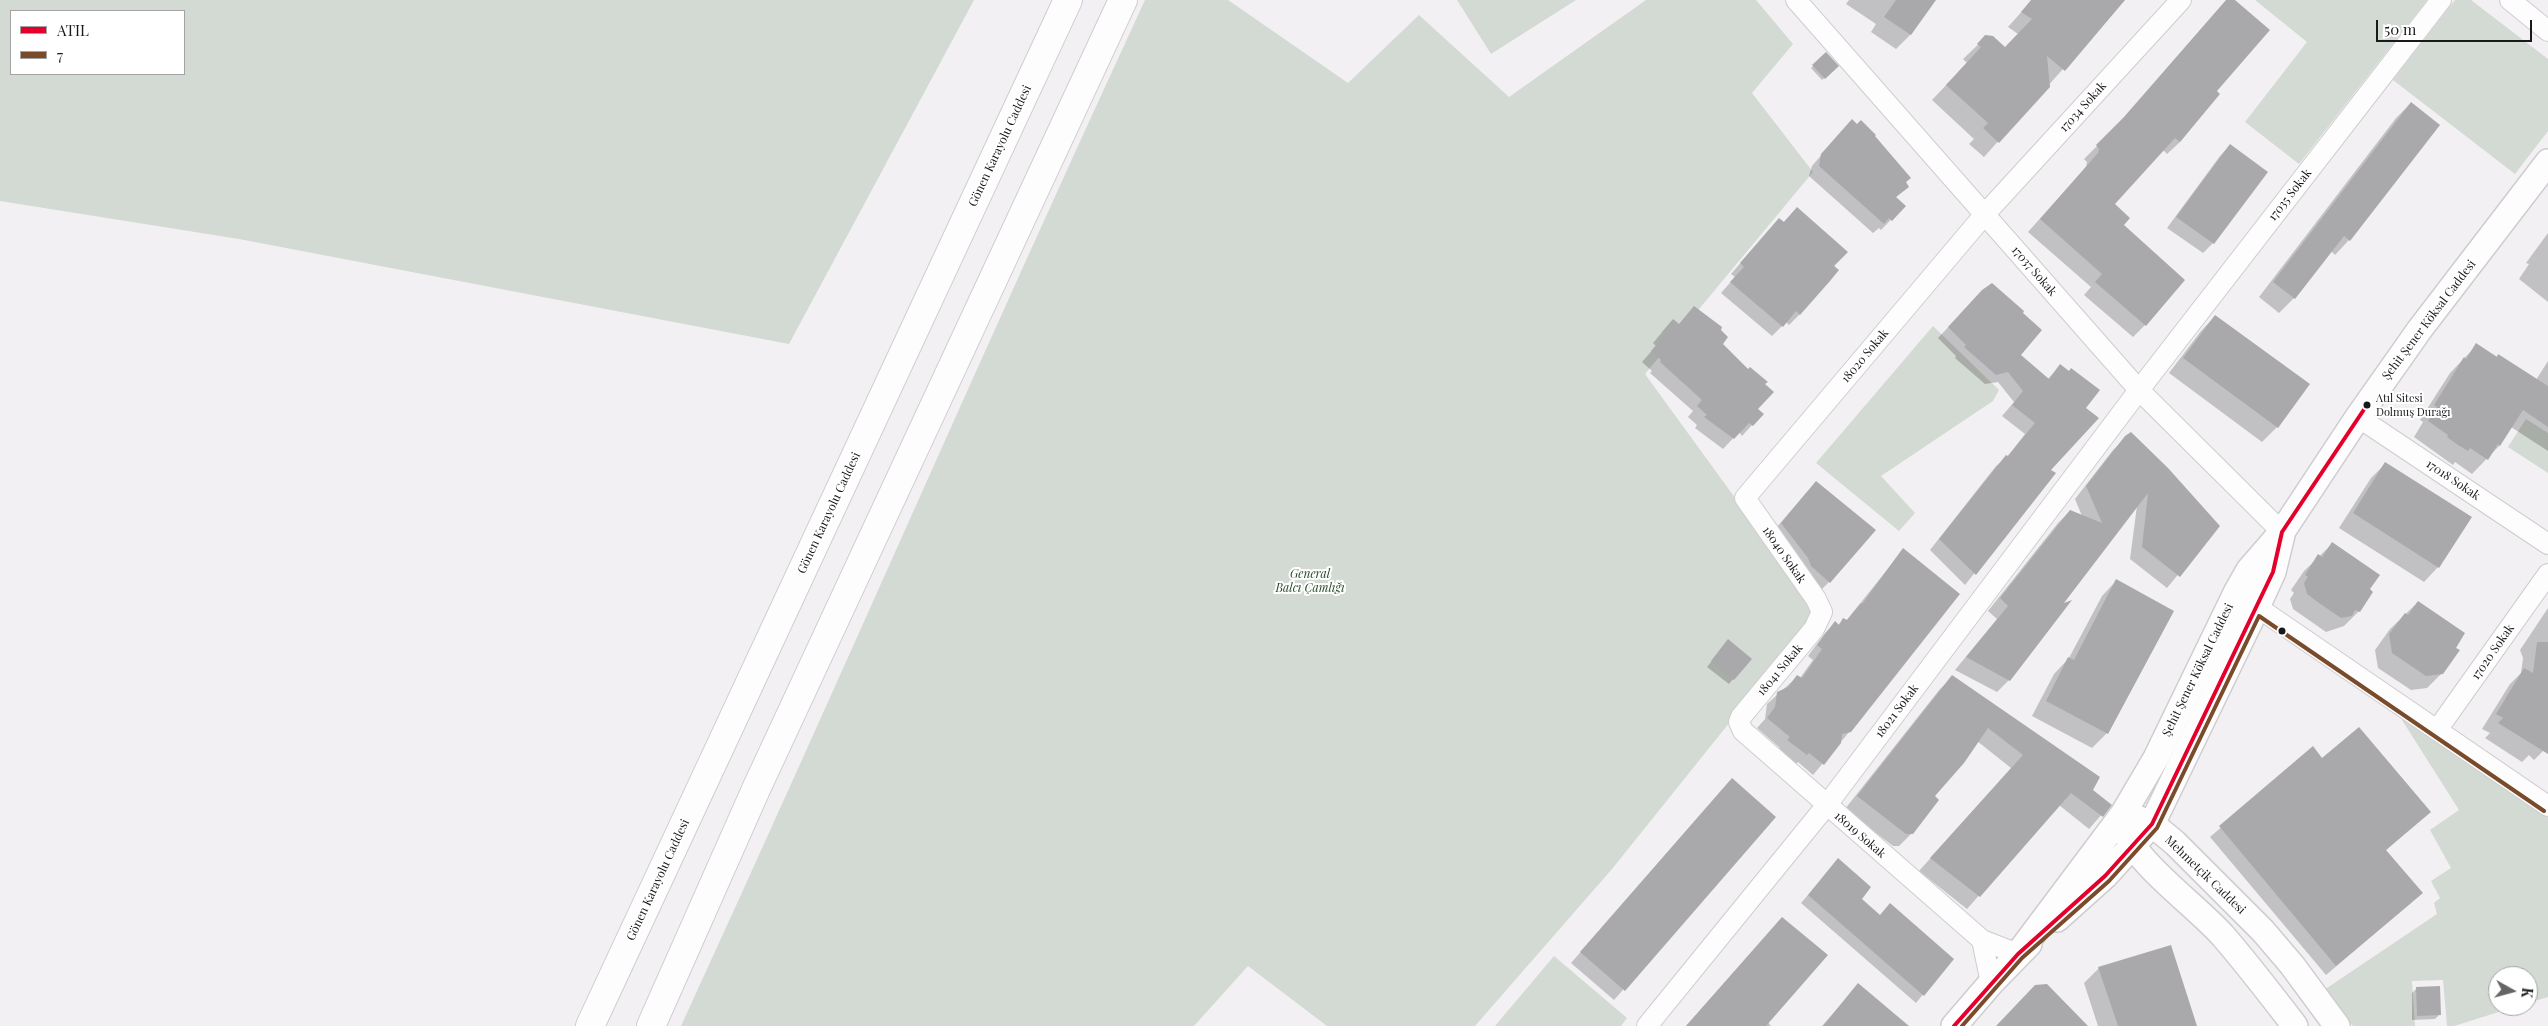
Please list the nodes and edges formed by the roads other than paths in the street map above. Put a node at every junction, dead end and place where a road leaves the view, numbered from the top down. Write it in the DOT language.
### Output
graph roads {
  1 [pos="1068,0"];
  2 [pos="1105,0"];
  3 [pos="1123,0"];
  4 [pos="2181,0"];
  5 [pos="2441,0"];
  6 [pos="2510,0"];
  7 [pos="1798,1"];
  8 [pos="2548,31"];
  9 [pos="2548,162"];
  10 [pos="1985,214"];
  11 [pos="1000,264"];
  12 [pos="2138,390"];
  13 [pos="2358,417"];
  14 [pos="1744,498"];
  15 [pos="2282,532"];
  16 [pos="2548,544"];
  17 [pos="2548,574"];
  18 [pos="2258,607"];
  19 [pos="1822,612"];
  20 [pos="1741,727"];
  21 [pos="2437,730"];
  22 [pos="1826,806"];
  23 [pos="2548,806"];
  24 [pos="2123,814"];
  25 [pos="2152,824"];
  26 [pos="2134,846"];
  27 [pos="1982,940"];
  28 [pos="2018,954"];
  29 [pos="1991,983"];
  30 [pos="590,1026"];
  31 [pos="651,1026"];
  32 [pos="1647,1026"];
  33 [pos="1954,1026"];
  34 [pos="2295,1026"];
  35 [pos="2337,1026"];
  1 -- 30 [label="highway, Gönen Karayolu Caddesi"];
  2 -- 11 [label="highway"];
  3 -- 11 [label="highway"];
  4 -- 10 [label="street, 17034 Sokak"];
  5 -- 12 [label="street, 17035 Sokak"];
  6 -- 8 [label="street"];
  7 -- 10 [label="street, 17037 Sokak"];
  9 -- 13 [label="main road, Şehit Şener Köksal Caddesi"];
  10 -- 12 [label="street, 17037 Sokak"];
  10 -- 14 [label="street, 18020 Sokak"];
  11 -- 31 [label="highway"];
  12 -- 15 [label="street, 17037 Sokak"];
  12 -- 22 [label="street, 18021 Sokak"];
  13 -- 15 [label="main road, Şehit Şener Köksal Caddesi"];
  13 -- 16 [label="street, 17018 Sokak"];
  14 -- 19 [label="street, 18040 Sokak"];
  15 -- 18 [label="main road, Şehit Şener Köksal Caddesi"];
  15 -- 24 [label="main road, Şehit Şener Köksal Caddesi"];
  17 -- 21 [label="street, 17020 Sokak"];
  18 -- 21 [label="street"];
  18 -- 25 [label="main road, Şehit Şener Köksal Caddesi"];
  19 -- 20 [label="street, 18041 Sokak"];
  20 -- 22 [label="street, 18019 Sokak"];
  21 -- 23 [label="street"];
  22 -- 27 [label="street, 18019 Sokak"];
  22 -- 32 [label="street, 18021 Sokak"];
  24 -- 25 [label="main road, Mehmetçik Caddesi"];
  24 -- 26 [label="main road"];
  24 -- 28 [label="main road, Şehit Şener Köksal Caddesi"];
  25 -- 26 [label="main road, Şehit Şener Köksal Caddesi"];
  25 -- 35 [label="main road, Mehmetçik Caddesi"];
  26 -- 28 [label="main road, Şehit Şener Köksal Caddesi"];
  26 -- 34 [label="main road"];
  27 -- 28 [label="street, 18019 Sokak"];
  27 -- 29 [label="street"];
  28 -- 29 [label="main road"];
  29 -- 33 [label="main road"];
}
